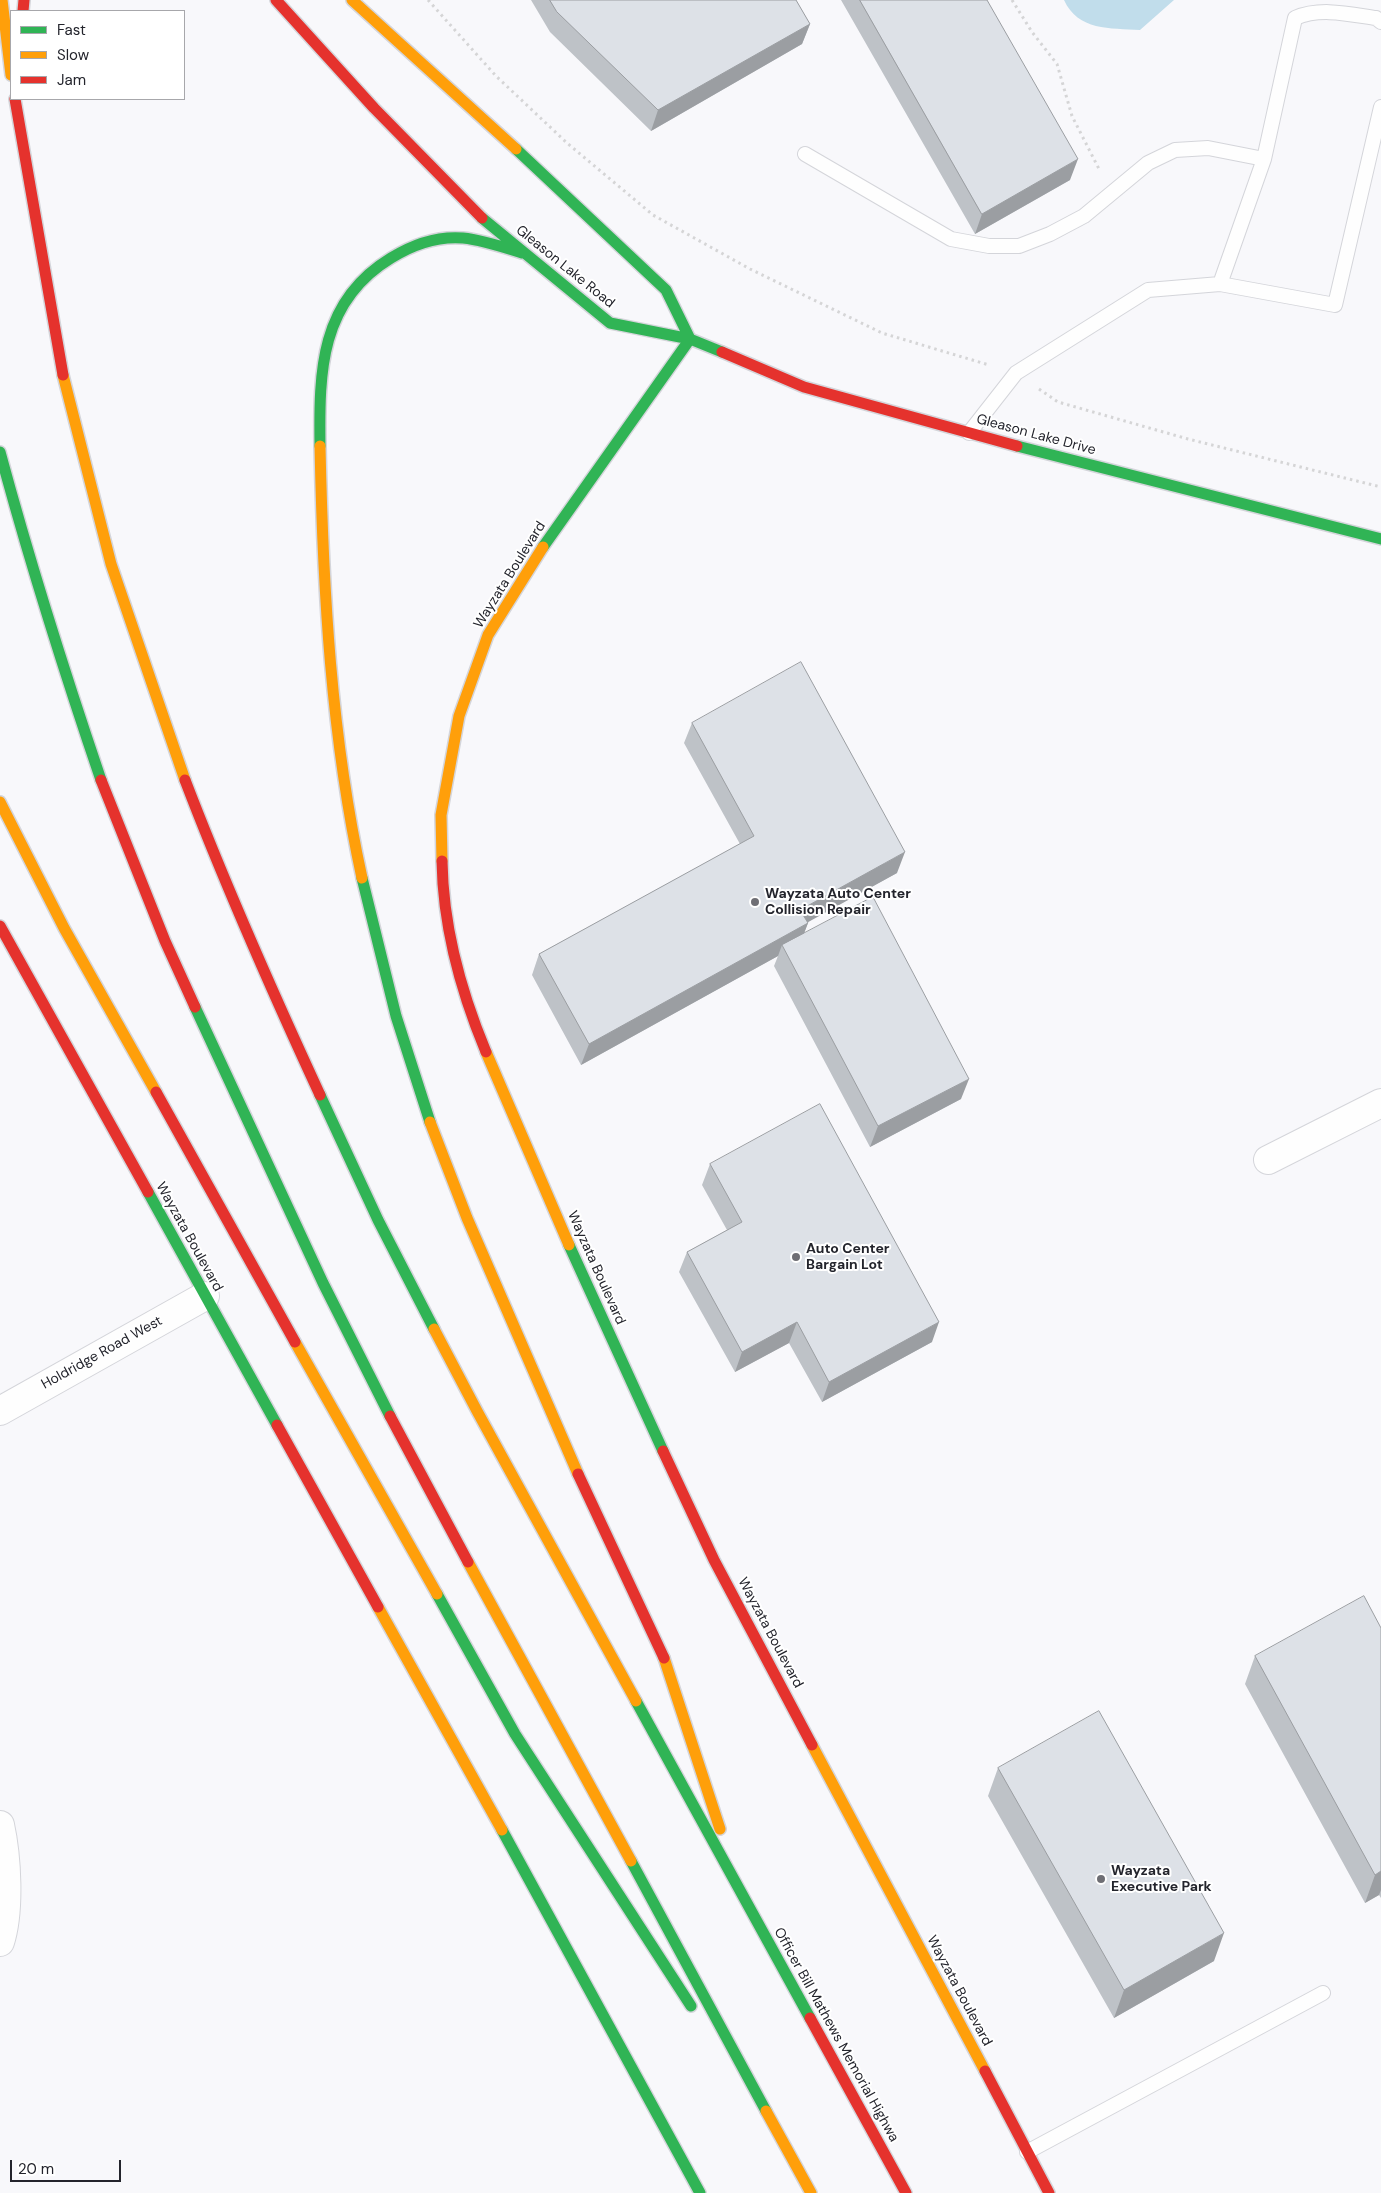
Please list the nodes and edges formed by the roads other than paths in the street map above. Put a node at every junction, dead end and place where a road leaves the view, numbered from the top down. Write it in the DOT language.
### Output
graph roads {
  1 [pos="2,0"];
  2 [pos="276,0"];
  3 [pos="352,0"];
  4 [pos="1381,22"];
  5 [pos="10,67"];
  6 [pos="15,100"];
  7 [pos="1381,108"];
  8 [pos="805,154"];
  9 [pos="1264,160"];
  10 [pos="522,253"];
  11 [pos="1220,284"];
  12 [pos="690,339"];
  13 [pos="968,433"];
  14 [pos="0,452"];
  15 [pos="1381,539"];
  16 [pos="0,802"];
  17 [pos="0,926"];
  18 [pos="1381,1102"];
  19 [pos="1268,1160"];
  20 [pos="205,1296"];
  21 [pos="0,1410"];
  22 [pos="0,1824"];
  23 [pos="740,1892"];
  24 [pos="0,1942"];
  25 [pos="1323,1992"];
  26 [pos="696,2014"];
  27 [pos="723,2056"];
  28 [pos="1027,2152"];
  29 [pos="810,2190"];
  30 [pos="700,2193"];
  31 [pos="906,2193"];
  32 [pos="1049,2193"];
  1 -- 5 [label="main road"];
  2 -- 10 [label="main road, Gleason Lake Road"];
  3 -- 12 [label="main road"];
  4 -- 9 [label="lane"];
  6 -- 23 [label="main road"];
  7 -- 11 [label="lane"];
  8 -- 9 [label="lane"];
  9 -- 11 [label="lane"];
  10 -- 12 [label="main road, Gleason Lake Road"];
  10 -- 23 [label="main road"];
  11 -- 13 [label="lane"];
  12 -- 13 [label="main road, Gleason Lake Drive"];
  12 -- 28 [label="main road, Wayzata Boulevard"];
  13 -- 15 [label="main road, Gleason Lake Drive"];
  14 -- 29 [label="main road"];
  16 -- 26 [label="main road"];
  17 -- 20 [label="main road, Wayzata Boulevard"];
  18 -- 19 [label="street"];
  20 -- 21 [label="street, Holdridge Road West"];
  20 -- 30 [label="main road, Wayzata Boulevard"];
  22 -- 24 [label="street"];
  23 -- 31 [label="main road, Officer Bill Mathews Memorial Highwa"];
  25 -- 28 [label="lane"];
  27 -- 29 [label="main road"];
  28 -- 32 [label="main road, Wayzata Boulevard"];
}
